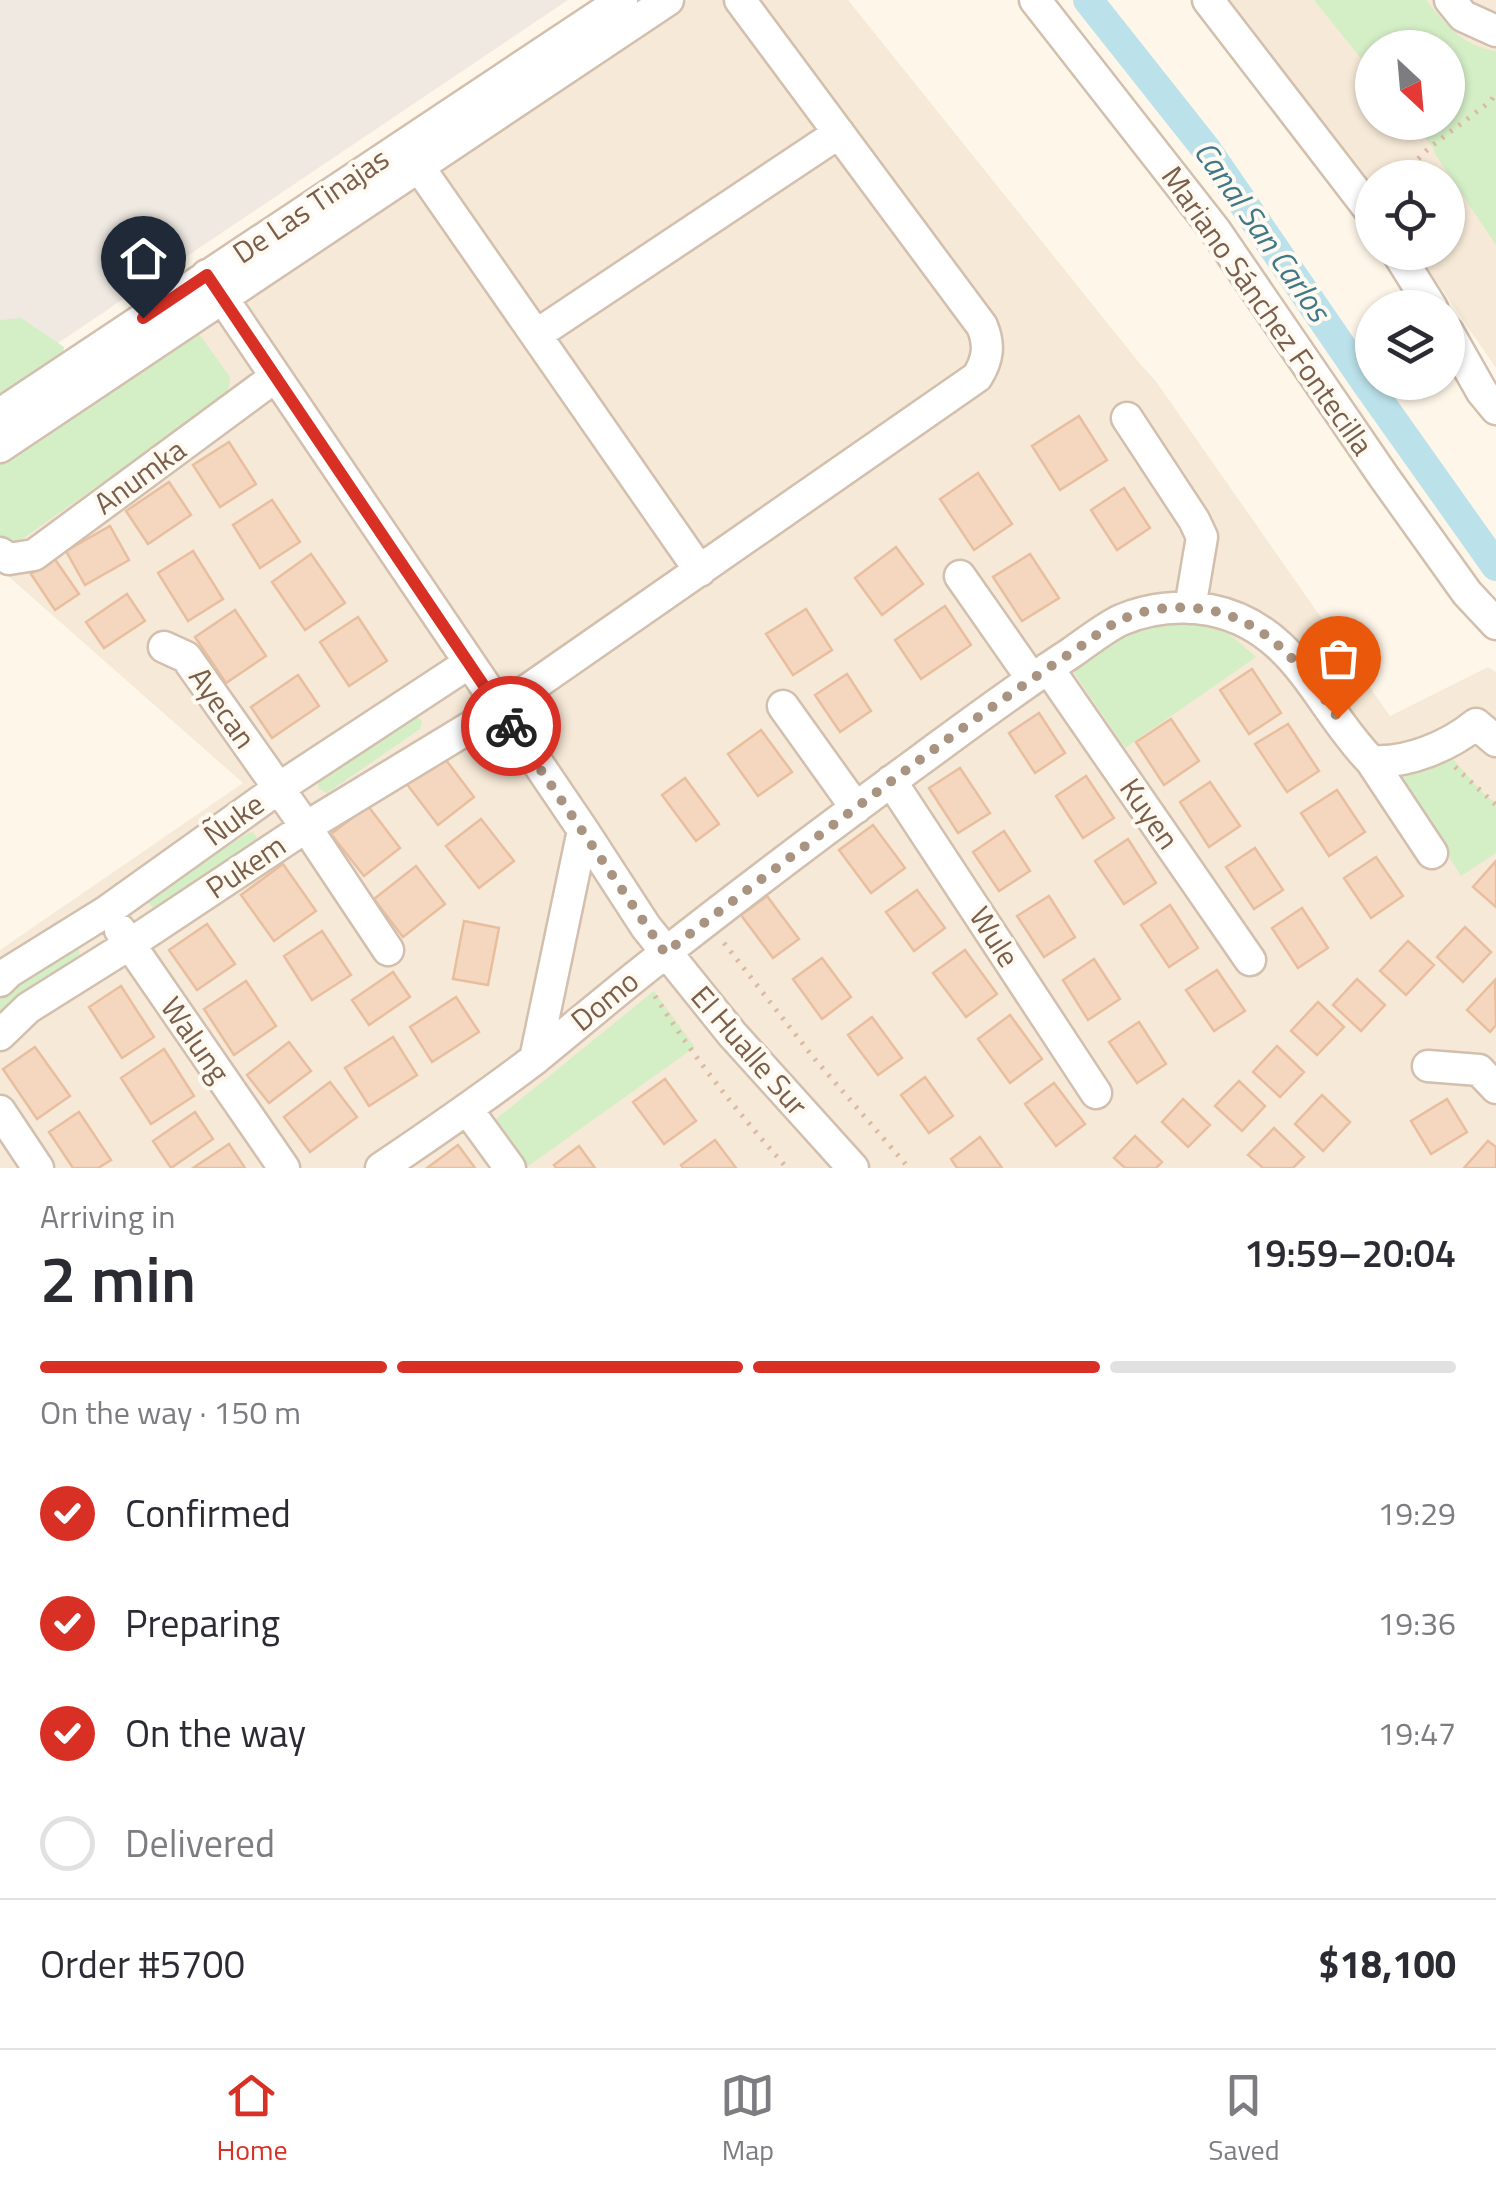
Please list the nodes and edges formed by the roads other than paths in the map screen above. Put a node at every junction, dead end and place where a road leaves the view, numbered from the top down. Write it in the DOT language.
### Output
graph roads {
  1 [pos="622,0"];
  2 [pos="668,0"];
  3 [pos="740,0"];
  4 [pos="1035,0"];
  5 [pos="1208,0"];
  6 [pos="1450,0"];
  7 [pos="1496,31"];
  8 [pos="839,133"];
  9 [pos="419,167"];
  10 [pos="1355,191"];
  11 [pos="215,287"];
  12 [pos="536,335"];
  13 [pos="1465,362"];
  14 [pos="275,377"];
  15 [pos="1496,409"];
  16 [pos="0,414"];
  17 [pos="1127,418"];
  18 [pos="0,447"];
  19 [pos="0,554"];
  20 [pos="700,571"];
  21 [pos="960,576"];
  22 [pos="1190,608"];
  23 [pos="1496,624"];
  24 [pos="164,647"];
  25 [pos="470,662"];
  26 [pos="1040,673"];
  27 [pos="783,706"];
  28 [pos="500,709"];
  29 [pos="1496,741"];
  30 [pos="1372,761"];
  31 [pos="891,781"];
  32 [pos="279,788"];
  33 [pos="856,808"];
  34 [pos="306,827"];
  35 [pos="582,830"];
  36 [pos="1432,854"];
  37 [pos="107,911"];
  38 [pos="130,944"];
  39 [pos="388,950"];
  40 [pos="665,953"];
  41 [pos="1250,960"];
  42 [pos="0,981"];
  43 [pos="0,1034"];
  44 [pos="534,1059"];
  45 [pos="1428,1066"];
  46 [pos="1496,1088"];
  47 [pos="1096,1093"];
  48 [pos="467,1110"];
  49 [pos="0,1111"];
  50 [pos="38,1168"];
  51 [pos="284,1168"];
  52 [pos="381,1168"];
  53 [pos="510,1168"];
  54 [pos="853,1168"];
  1 -- 11 [label="street, De Las Tinajas"];
  2 -- 9 [label="street"];
  3 -- 8 [label="street"];
  4 -- 23 [label="street, Mariano Sánchez Fontecilla"];
  5 -- 10 [label="street"];
  6 -- 7 [label="street"];
  8 -- 12 [label="street"];
  8 -- 20 [label="street, Pukem"];
  9 -- 11 [label="street"];
  9 -- 12 [label="street"];
  11 -- 14 [label="street, El Hualle Sur"];
  11 -- 16 [label="street, De Las Tinajas"];
  11 -- 18 [label="street"];
  12 -- 20 [label="street"];
  13 -- 15 [label="street"];
  14 -- 19 [label="street, Anumka"];
  14 -- 25 [label="street, El Hualle Sur"];
  17 -- 22 [label="street"];
  20 -- 28 [label="street, Pukem"];
  21 -- 26 [label="street, Kuyen"];
  22 -- 26 [label="street, Domo"];
  22 -- 30 [label="street, Domo"];
  24 -- 32 [label="street, Ayecan"];
  25 -- 28 [label="street, El Hualle Sur"];
  25 -- 32 [label="street, Ñuke"];
  26 -- 31 [label="street, Domo"];
  26 -- 41 [label="street, Kuyen"];
  27 -- 33 [label="street"];
  28 -- 34 [label="street, Pukem"];
  28 -- 35 [label="street, El Hualle Sur"];
  29 -- 30 [label="street"];
  30 -- 36 [label="street, Domo"];
  31 -- 33 [label="street, Domo"];
  31 -- 47 [label="street, Wule"];
  32 -- 34 [label="street, Ayecan"];
  32 -- 37 [label="street, Ñuke"];
  33 -- 40 [label="street, Domo"];
  34 -- 38 [label="street, Pukem"];
  34 -- 39 [label="street, Ayecan"];
  35 -- 40 [label="street, El Hualle Sur"];
  35 -- 44 [label="street"];
  37 -- 38 [label="street, Walung"];
  37 -- 42 [label="street, Ñuke"];
  38 -- 43 [label="street, Pukem"];
  38 -- 51 [label="street, Walung"];
  40 -- 44 [label="street, Domo"];
  40 -- 54 [label="street, El Hualle Sur"];
  44 -- 48 [label="street, Domo"];
  45 -- 46 [label="street"];
  48 -- 52 [label="street, Domo"];
  48 -- 53 [label="street"];
  49 -- 50 [label="street"];
}
